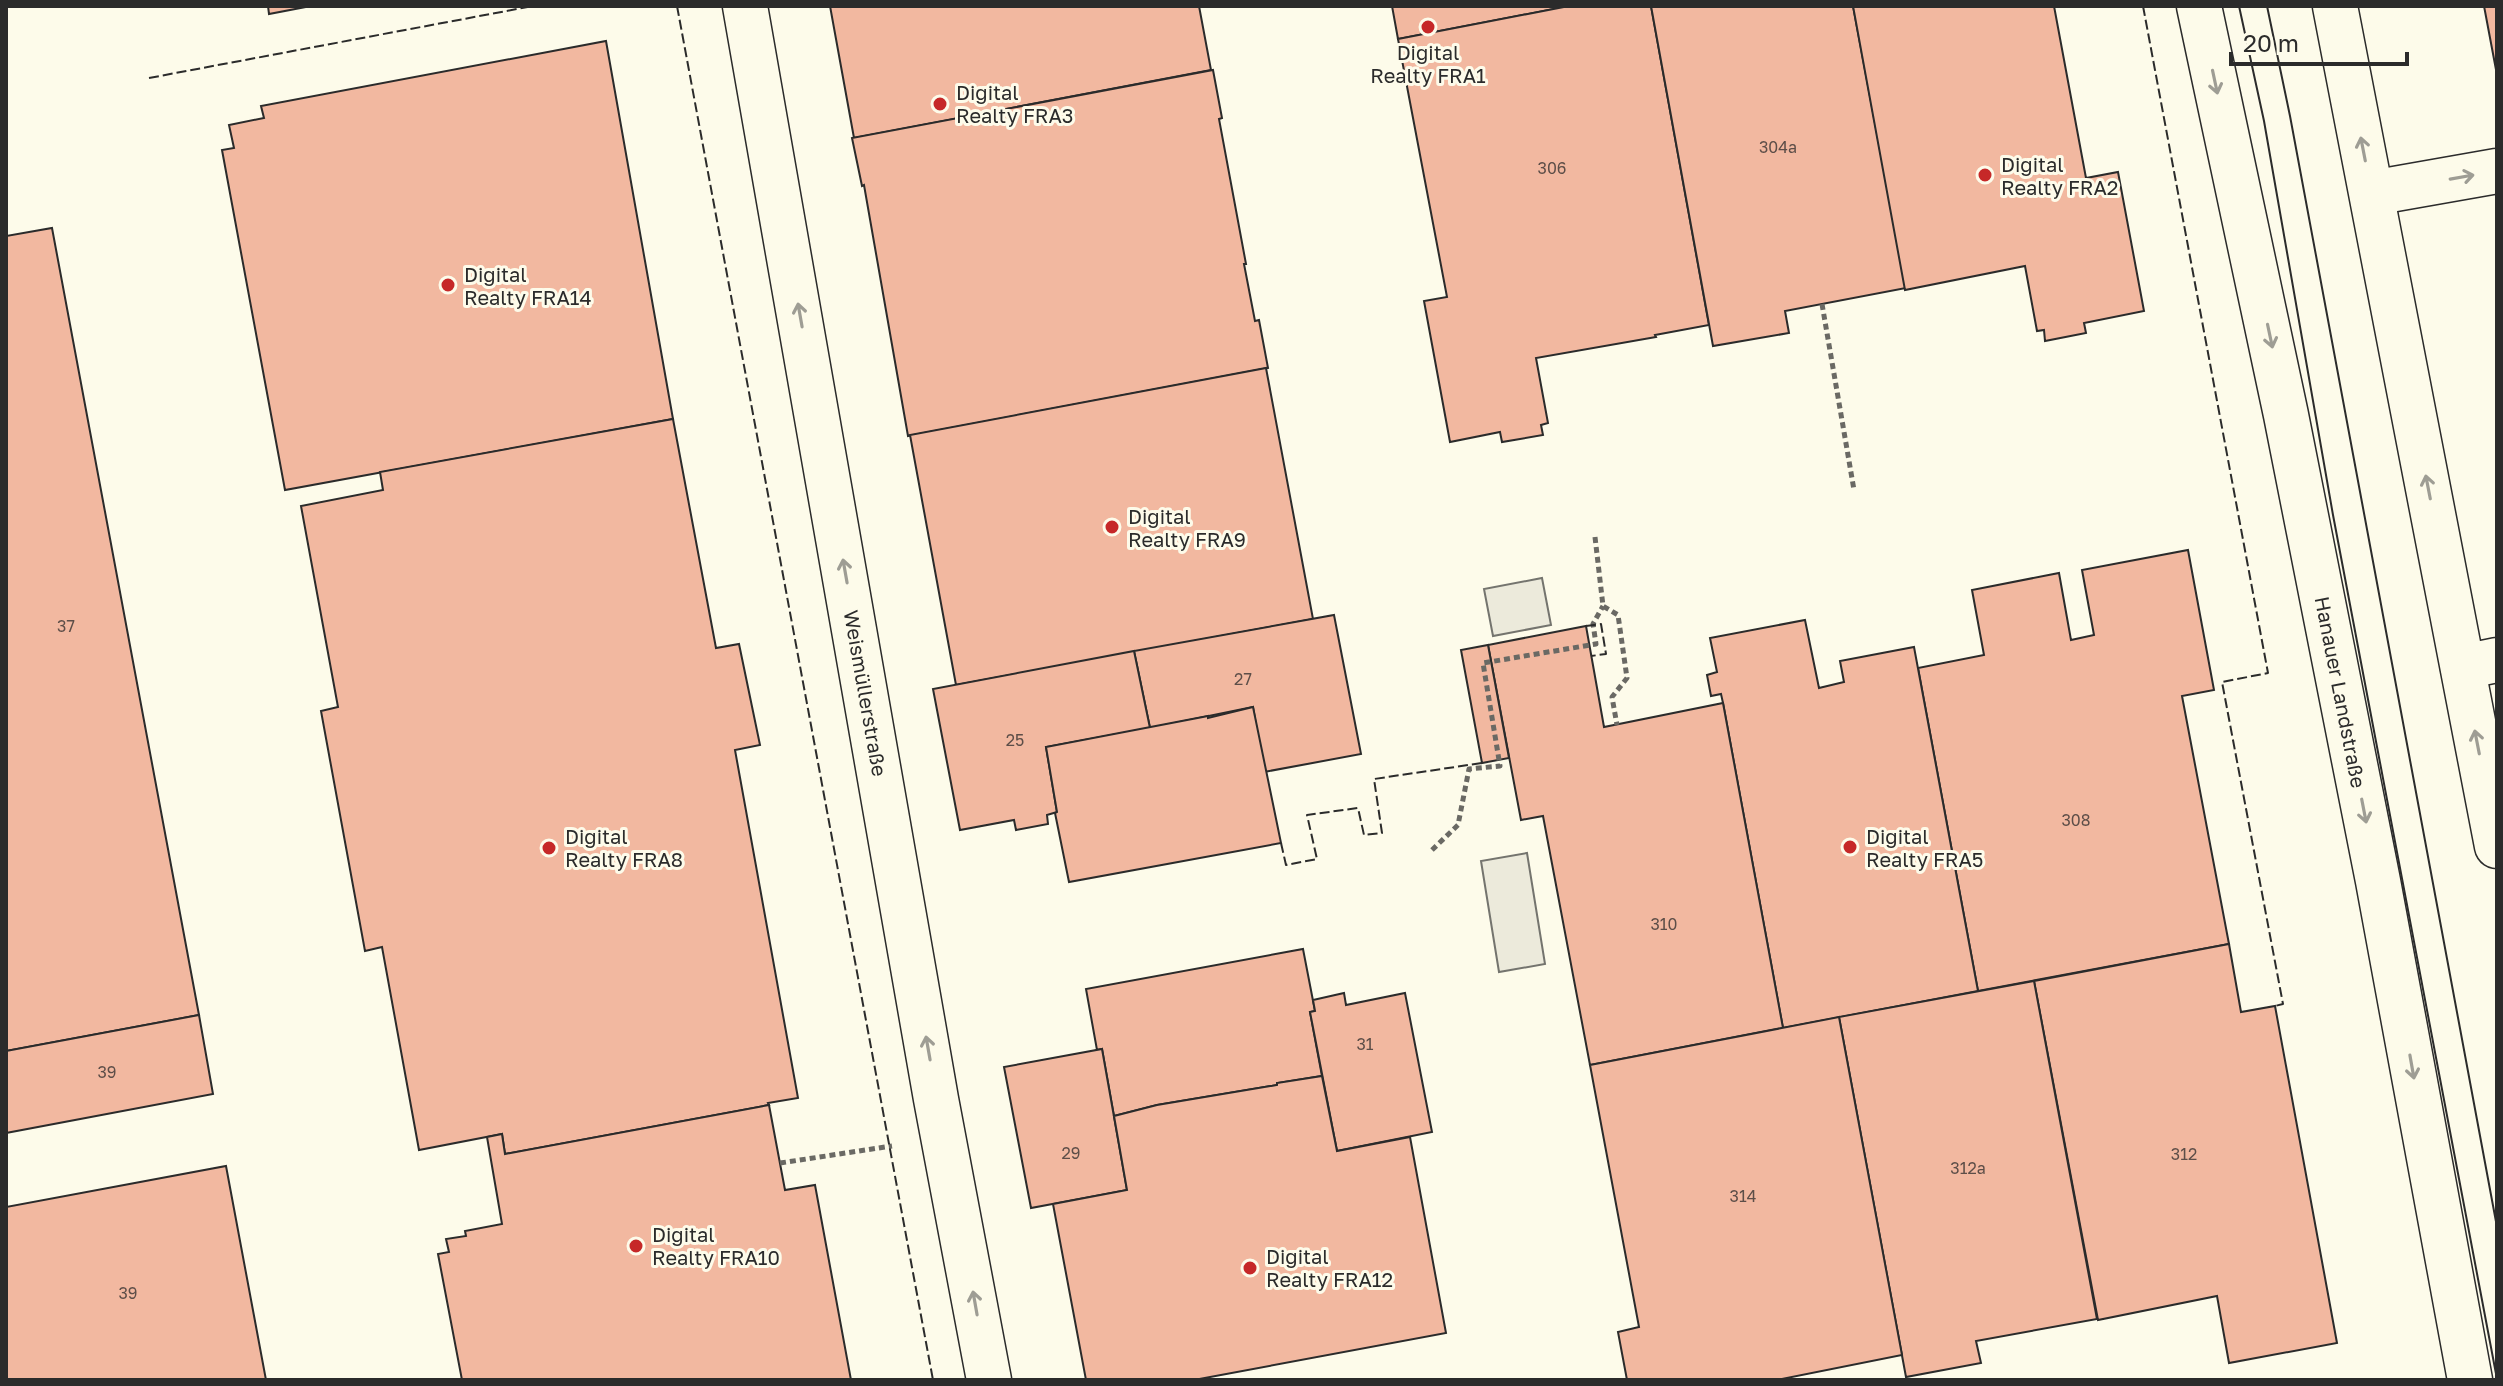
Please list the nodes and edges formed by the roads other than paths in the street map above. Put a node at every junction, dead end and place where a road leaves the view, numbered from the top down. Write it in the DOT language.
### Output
graph roads {
  1 [pos="745,6"];
  2 [pos="2199,6"];
  3 [pos="2335,6"];
  4 [pos="2497,171"];
  5 [pos="2372,193"];
  6 [pos="2480,663"];
  7 [pos="2497,846"];
  8 [pos="989,1380"];
  9 [pos="2470,1380"];
  8 -- 1 [label="main road, Weismüllerstraße, one-way"];
  2 -- 9 [label="main road, Hanauer Landstraße, one-way"];
  5 -- 3 [label="main road, one-way"];
  5 -- 4 [label="main road, one-way"];
  6 -- 5 [label="main road, one-way"];
  7 -- 6 [label="main road, one-way"];
}
